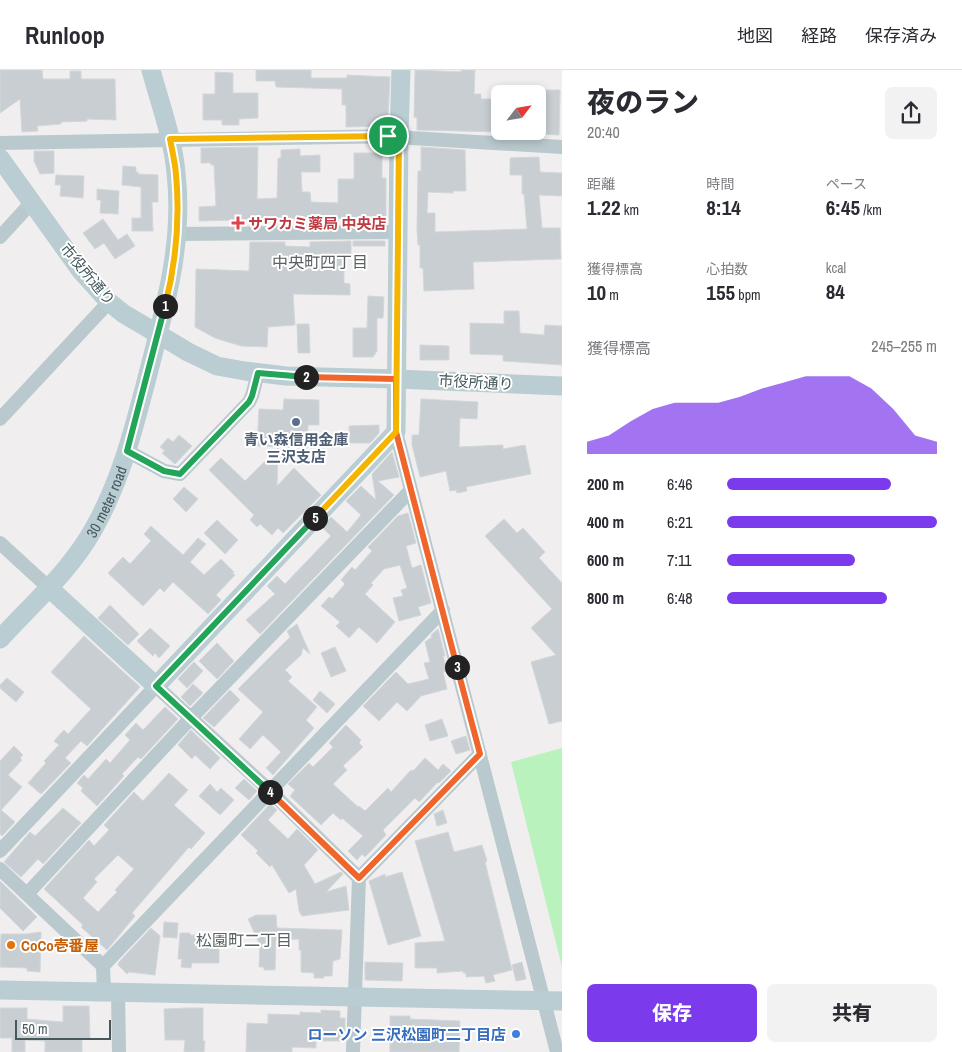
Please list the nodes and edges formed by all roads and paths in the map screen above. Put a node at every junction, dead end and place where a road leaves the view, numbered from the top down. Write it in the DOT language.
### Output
graph roads {
  1 [pos="151,70"];
  2 [pos="401,70"];
  3 [pos="399,136"];
  4 [pos="170,139"];
  5 [pos="0,143"];
  6 [pos="562,147"];
  7 [pos="0,158"];
  8 [pos="32,202"];
  9 [pos="397,232"];
  10 [pos="177,234"];
  11 [pos="0,237"];
  12 [pos="109,302"];
  13 [pos="158,334"];
  14 [pos="258,373"];
  15 [pos="396,379"];
  16 [pos="562,386"];
  17 [pos="0,419"];
  18 [pos="396,432"];
  19 [pos="127,451"];
  20 [pos="410,491"];
  21 [pos="0,543"];
  22 [pos="48,587"];
  23 [pos="442,610"];
  24 [pos="0,639"];
  25 [pos="156,686"];
  26 [pos="190,718"];
  27 [pos="480,754"];
  28 [pos="270,791"];
  29 [pos="0,851"];
  30 [pos="0,869"];
  31 [pos="359,878"];
  32 [pos="27,894"];
  33 [pos="103,966"];
  34 [pos="0,990"];
  35 [pos="111,992"];
  36 [pos="354,996"];
  37 [pos="553,1001"];
  38 [pos="119,1052"];
  39 [pos="353,1052"];
  40 [pos="557,1052"];
  1 -- 4 [label="street, 30 meter road"];
  2 -- 3 [label="street"];
  3 -- 4 [label="street"];
  3 -- 6 [label="street"];
  3 -- 9 [label="street"];
  4 -- 5 [label="street"];
  4 -- 10 [label="street, 30 meter road"];
  7 -- 8 [label="street, 市役所通り"];
  8 -- 11 [label="street"];
  8 -- 12 [label="street, 市役所通り"];
  9 -- 10 [label="street"];
  9 -- 15 [label="street"];
  10 -- 13 [label="street, 30 meter road"];
  12 -- 13 [label="street, 市役所通り"];
  12 -- 17 [label="street"];
  13 -- 14 [label="street, 市役所通り"];
  13 -- 19 [label="street, 30 meter road"];
  14 -- 15 [label="street, 市役所通り"];
  14 -- 19 [label="street"];
  15 -- 16 [label="street, 市役所通り"];
  15 -- 18 [label="street"];
  18 -- 20 [label="street"];
  18 -- 25 [label="street"];
  19 -- 22 [label="street, 30 meter road"];
  20 -- 23 [label="street"];
  20 -- 26 [label="street"];
  21 -- 22 [label="street"];
  22 -- 24 [label="street, 30 meter road"];
  22 -- 25 [label="street"];
  23 -- 27 [label="street"];
  23 -- 28 [label="street"];
  25 -- 26 [label="street"];
  25 -- 29 [label="street"];
  26 -- 28 [label="street"];
  26 -- 32 [label="street"];
  27 -- 31 [label="street"];
  27 -- 37 [label="street"];
  28 -- 31 [label="street"];
  28 -- 33 [label="street"];
  30 -- 32 [label="street"];
  31 -- 36 [label="street"];
  32 -- 33 [label="street"];
  33 -- 35 [label="street"];
  34 -- 35 [label="street"];
  35 -- 36 [label="street"];
  35 -- 38 [label="street"];
  36 -- 37 [label="street"];
  36 -- 39 [label="street"];
  37 -- 40 [label="street"];
}
